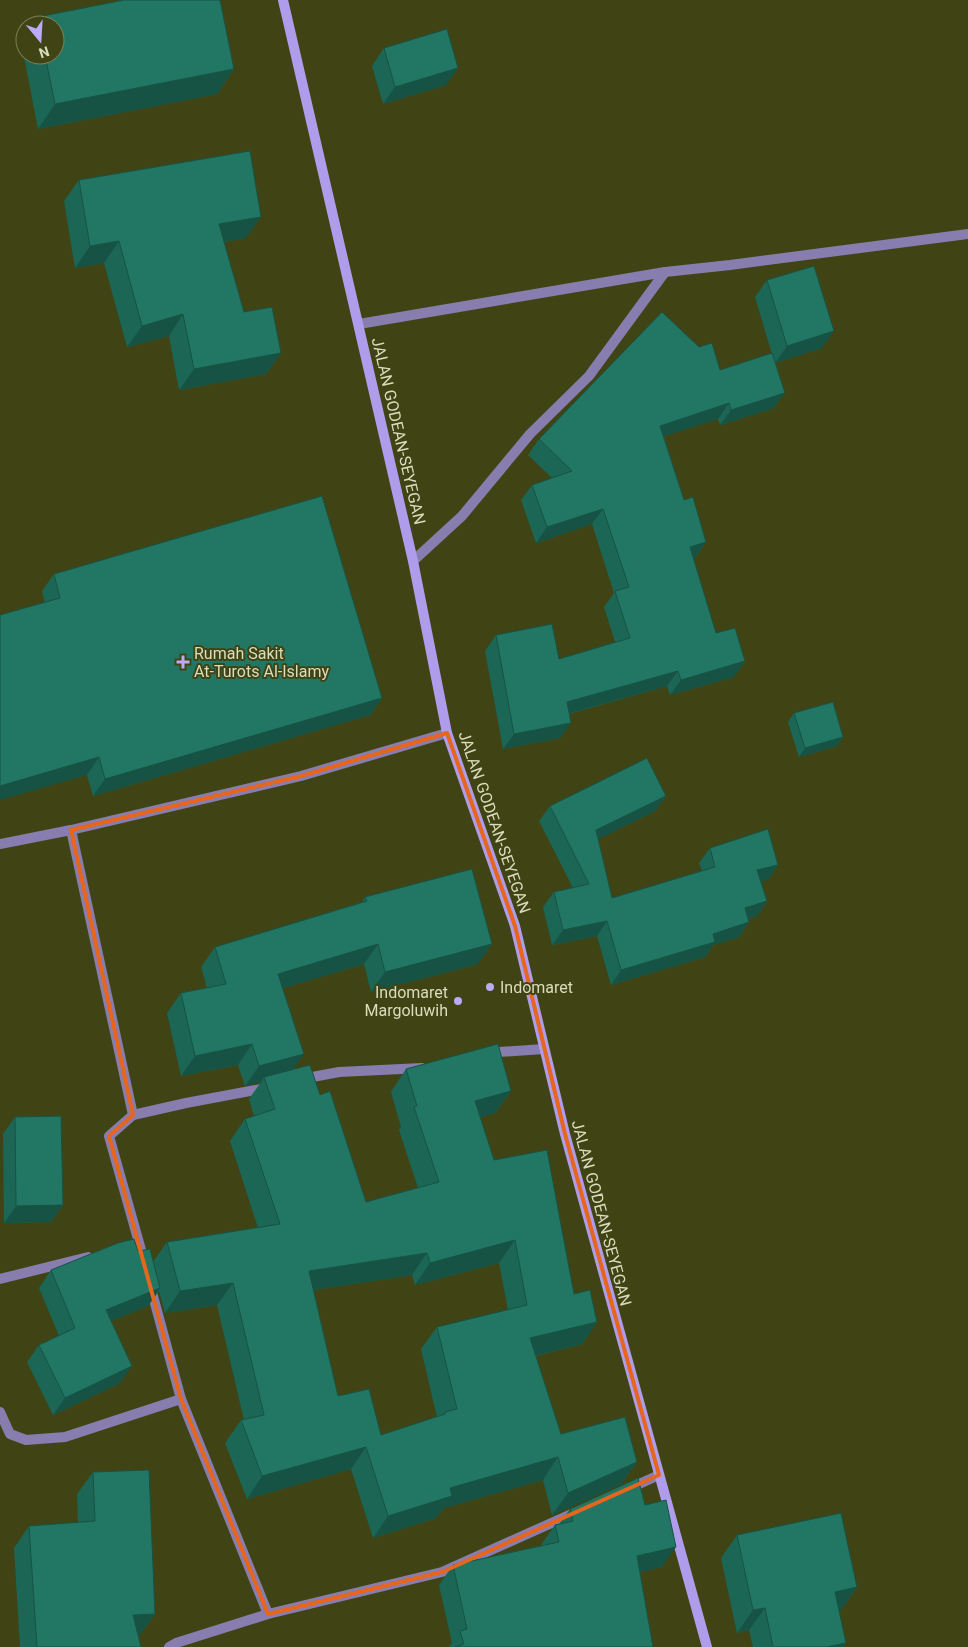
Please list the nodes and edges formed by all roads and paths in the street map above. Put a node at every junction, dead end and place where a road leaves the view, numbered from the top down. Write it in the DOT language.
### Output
graph roads {
  1 [pos="283,0"];
  2 [pos="968,234"];
  3 [pos="666,272"];
  4 [pos="359,324"];
  5 [pos="413,561"];
  6 [pos="447,733"];
  7 [pos="71,830"];
  8 [pos="0,844"];
  9 [pos="544,1049"];
  10 [pos="474,1059"];
  11 [pos="433,1067"];
  12 [pos="289,1081"];
  13 [pos="272,1086"];
  14 [pos="133,1115"];
  15 [pos="102,1254"];
  16 [pos="0,1279"];
  17 [pos="182,1399"];
  18 [pos="0,1412"];
  19 [pos="659,1475"];
  20 [pos="623,1491"];
  21 [pos="586,1508"];
  22 [pos="268,1614"];
  23 [pos="169,1647"];
  24 [pos="707,1647"];
  1 -- 4 [label="main road, JALAN GODEAN-SEYEGAN"];
  2 -- 3 [label="street"];
  3 -- 4 [label="street"];
  3 -- 5 [label="street"];
  4 -- 5 [label="main road, JALAN GODEAN-SEYEGAN"];
  5 -- 6 [label="main road, JALAN GODEAN-SEYEGAN"];
  6 -- 7 [label="street"];
  6 -- 9 [label="main road, JALAN GODEAN-SEYEGAN"];
  7 -- 8 [label="street"];
  7 -- 14 [label="street"];
  9 -- 10 [label="street"];
  9 -- 19 [label="main road, JALAN GODEAN-SEYEGAN"];
  11 -- 12 [label="street"];
  13 -- 14 [label="street"];
  14 -- 17 [label="street"];
  15 -- 16 [label="street"];
  17 -- 18 [label="street"];
  17 -- 22 [label="street"];
  19 -- 20 [label="street"];
  19 -- 24 [label="main road, JALAN GODEAN-SEYEGAN"];
  21 -- 22 [label="street"];
  22 -- 23 [label="street"];
}
